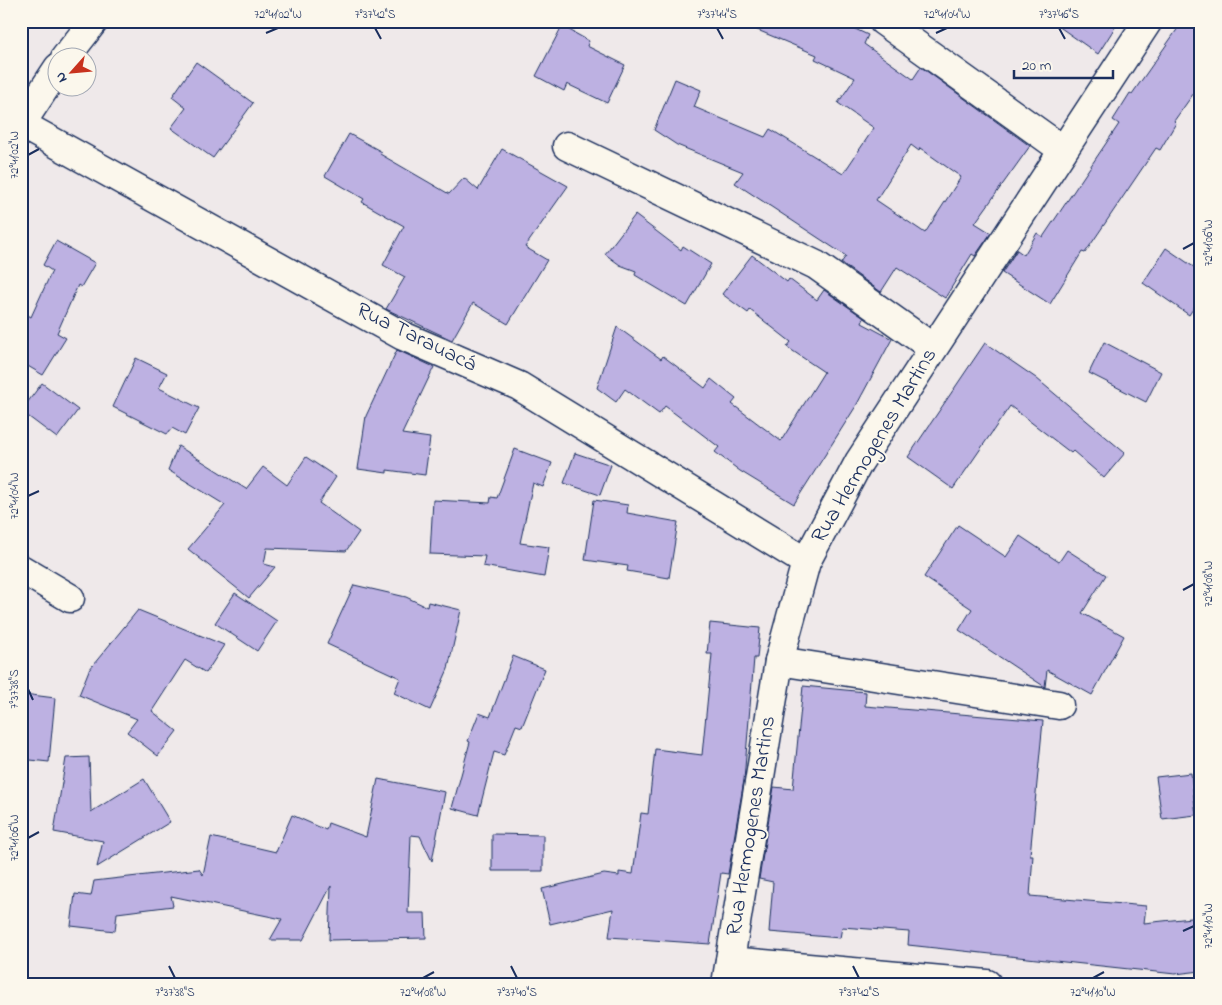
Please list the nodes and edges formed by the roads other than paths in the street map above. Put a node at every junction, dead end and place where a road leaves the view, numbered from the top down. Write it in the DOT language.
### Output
graph roads {
  1 [pos="94,21"];
  2 [pos="883,21"];
  3 [pos="1148,21"];
  4 [pos="73,48"];
  5 [pos="48,83"];
  6 [pos="21,124"];
  7 [pos="567,146"];
  8 [pos="1063,150"];
  9 [pos="933,348"];
  10 [pos="806,562"];
  11 [pos="21,569"];
  12 [pos="70,598"];
  13 [pos="779,661"];
  14 [pos="1059,705"];
  15 [pos="728,973"];
  16 [pos="987,984"];
  1 -- 4 [label="street"];
  2 -- 8 [label="street"];
  3 -- 8 [label="street, Rua Hermogenes Martins"];
  5 -- 6 [label="street"];
  6 -- 10 [label="street, Rua Tarauacá"];
  7 -- 9 [label="street"];
  8 -- 9 [label="street, Rua Hermogenes Martins"];
  9 -- 10 [label="street, Rua Hermogenes Martins"];
  10 -- 13 [label="street, Rua Hermogenes Martins"];
  11 -- 12 [label="street"];
  13 -- 14 [label="street"];
  13 -- 15 [label="street, Rua Hermogenes Martins"];
  15 -- 16 [label="street"];
}
